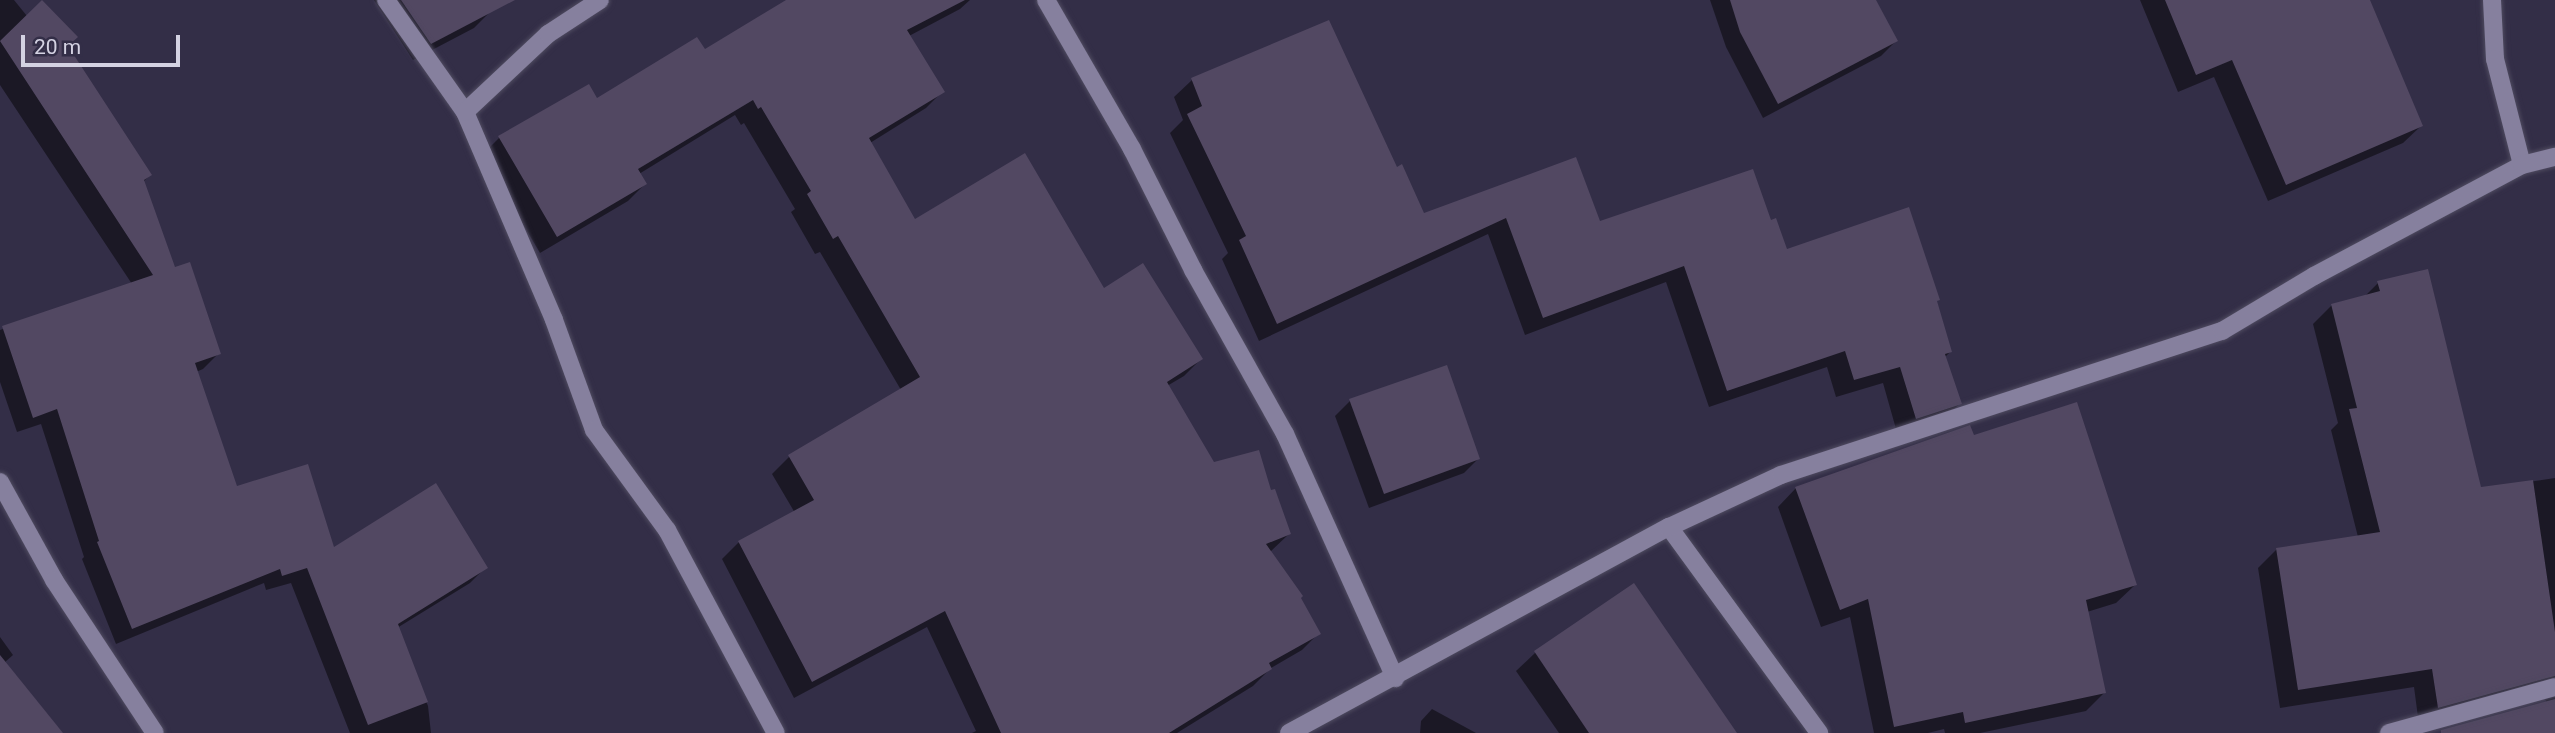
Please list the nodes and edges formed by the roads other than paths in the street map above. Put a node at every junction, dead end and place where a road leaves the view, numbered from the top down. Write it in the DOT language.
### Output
graph roads {
  1 [pos="386,0"];
  2 [pos="600,0"];
  3 [pos="1046,0"];
  4 [pos="2492,0"];
  5 [pos="465,112"];
  6 [pos="2555,157"];
  7 [pos="2522,165"];
  8 [pos="0,482"];
  9 [pos="1669,527"];
  10 [pos="1395,678"];
  11 [pos="2555,687"];
  12 [pos="155,733"];
  13 [pos="776,733"];
  14 [pos="1289,733"];
  15 [pos="1819,733"];
  16 [pos="2389,733"];
  1 -- 5 [label="street"];
  2 -- 5 [label="street"];
  3 -- 10 [label="street"];
  4 -- 7 [label="street"];
  5 -- 13 [label="street"];
  6 -- 7 [label="street"];
  7 -- 9 [label="street"];
  8 -- 12 [label="street"];
  9 -- 10 [label="street"];
  9 -- 15 [label="street"];
  10 -- 14 [label="street"];
  11 -- 16 [label="street"];
}
